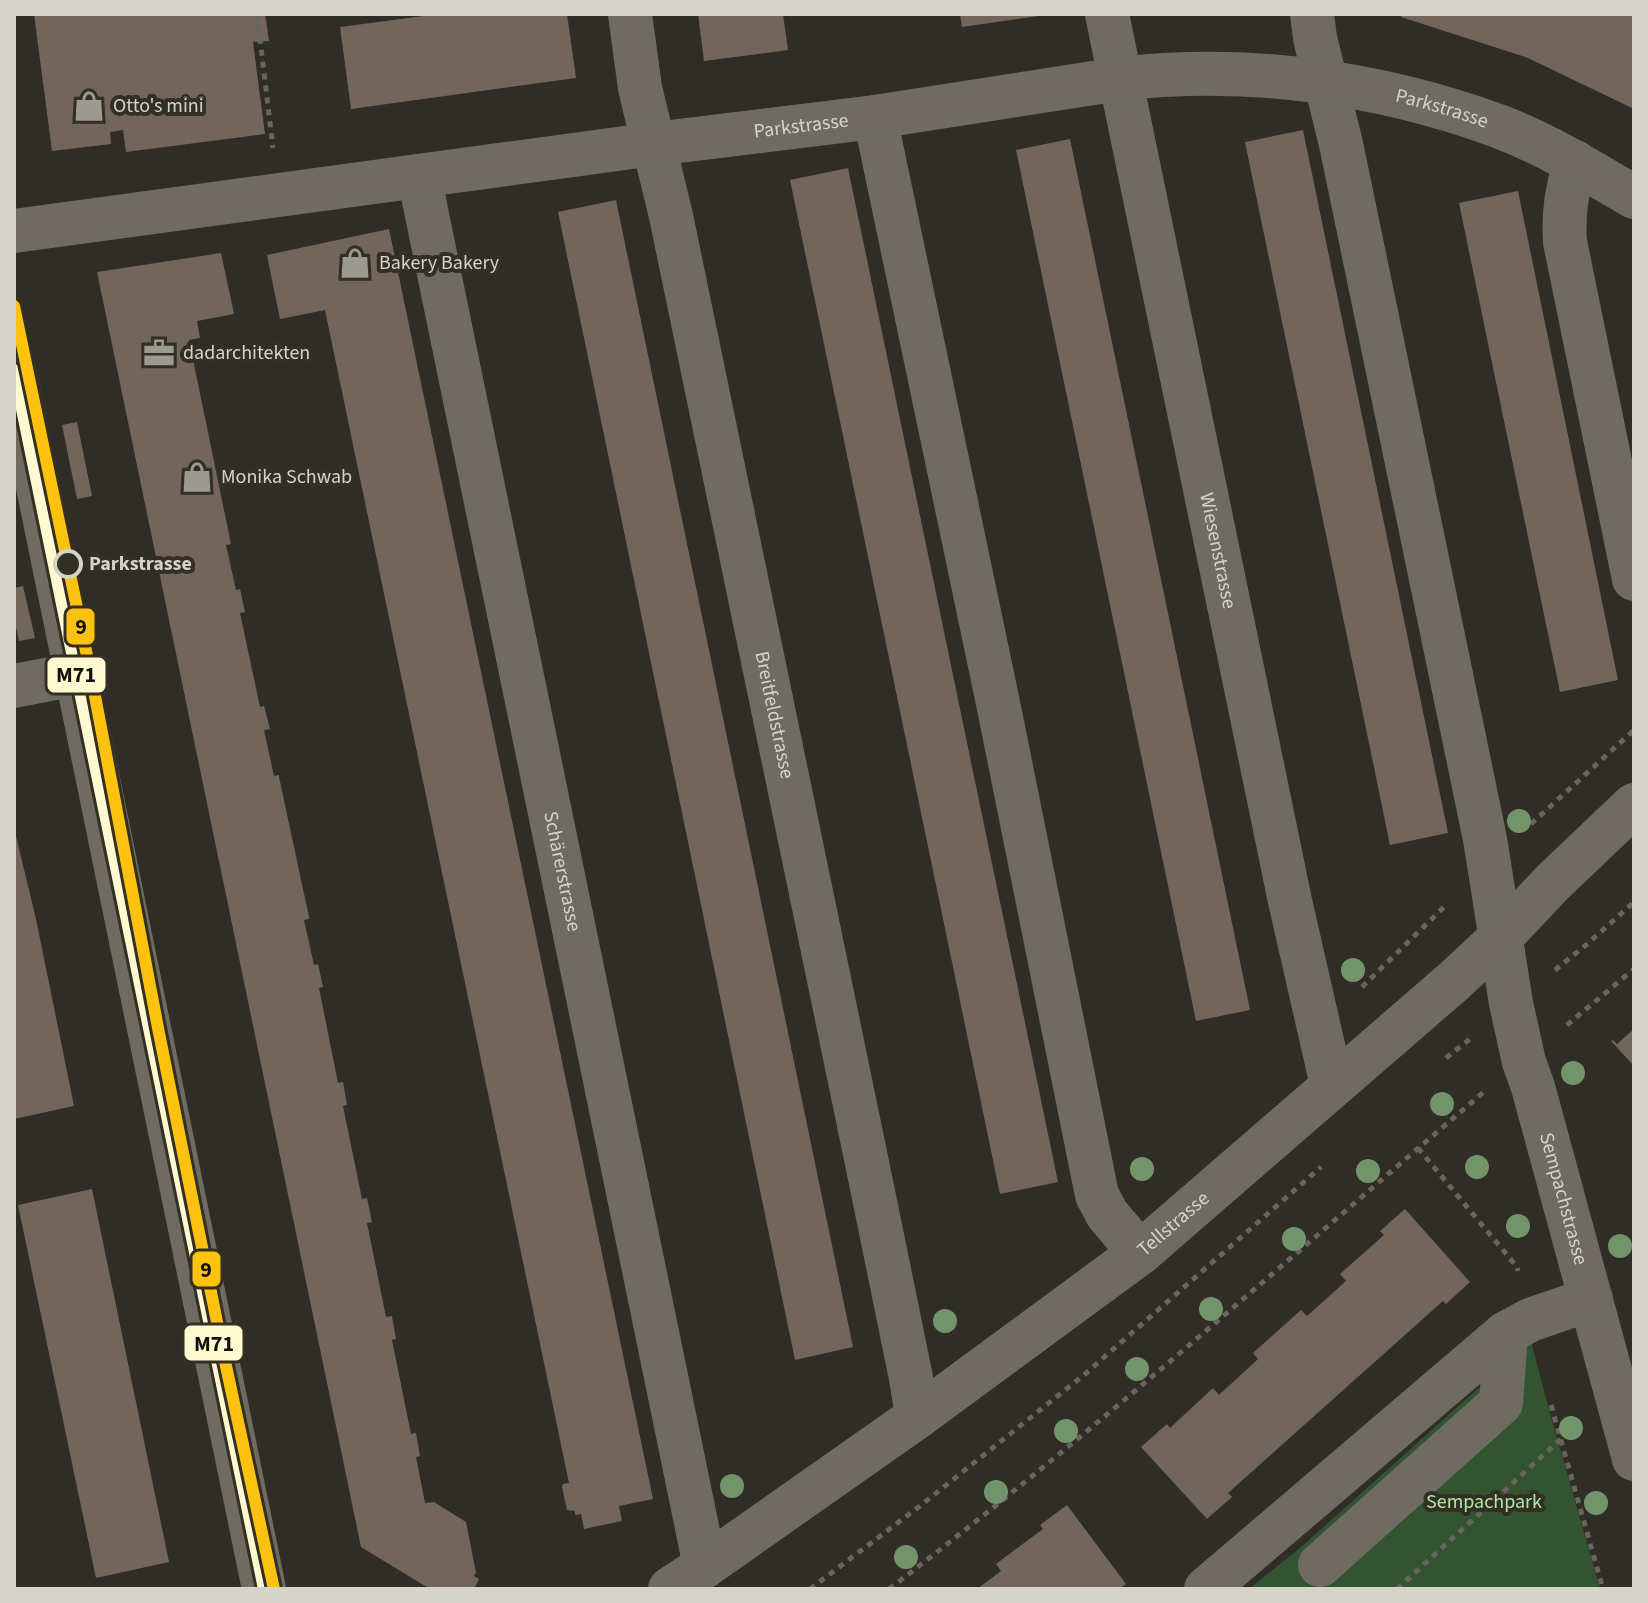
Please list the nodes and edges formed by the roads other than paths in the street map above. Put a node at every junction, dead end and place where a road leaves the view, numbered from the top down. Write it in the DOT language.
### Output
graph roads {
  1 [pos="630,14"];
  2 [pos="1107,14"];
  3 [pos="1312,14"];
  4 [pos="1119,79"];
  5 [pos="1327,83"];
  6 [pos="875,117"];
  7 [pos="654,144"];
  8 [pos="1575,162"];
  9 [pos="419,176"];
  10 [pos="1634,197"];
  11 [pos="14,231"];
  12 [pos="14,370"];
  13 [pos="1634,579"];
  14 [pos="76,674"];
  15 [pos="14,686"];
  16 [pos="1634,805"];
  17 [pos="1501,937"];
  18 [pos="1332,1085"];
  19 [pos="1140,1253"];
  20 [pos="1591,1299"];
  21 [pos="1506,1333"];
  22 [pos="917,1417"];
  23 [pos="1634,1459"];
  24 [pos="1320,1565"];
  25 [pos="688,1578"];
  26 [pos="264,1589"];
  27 [pos="1206,1589"];
  1 -- 7 [label="street, Breitfeldstrasse"];
  2 -- 4 [label="street, Wiesenstrasse"];
  3 -- 5 [label="street"];
  4 -- 5 [label="street, Parkstrasse"];
  4 -- 6 [label="street, Parkstrasse"];
  4 -- 18 [label="street, Wiesenstrasse"];
  5 -- 8 [label="street, Parkstrasse"];
  5 -- 17 [label="street"];
  6 -- 7 [label="street, Parkstrasse"];
  6 -- 19 [label="street"];
  7 -- 9 [label="street, Parkstrasse"];
  7 -- 22 [label="street, Breitfeldstrasse"];
  8 -- 10 [label="street, Parkstrasse"];
  8 -- 13 [label="street"];
  9 -- 11 [label="street, Parkstrasse"];
  9 -- 25 [label="street, Schärerstrasse"];
  12 -- 14 [label="street"];
  14 -- 15 [label="street"];
  14 -- 26 [label="street"];
  16 -- 17 [label="street, Tellstrasse"];
  17 -- 18 [label="street, Tellstrasse"];
  17 -- 20 [label="street, Sempachstrasse"];
  18 -- 19 [label="street, Tellstrasse"];
  19 -- 22 [label="street, Tellstrasse"];
  20 -- 21 [label="street"];
  20 -- 23 [label="street, Sempachstrasse"];
  21 -- 24 [label="street"];
  21 -- 27 [label="street"];
  22 -- 25 [label="street, Tellstrasse"];
}
